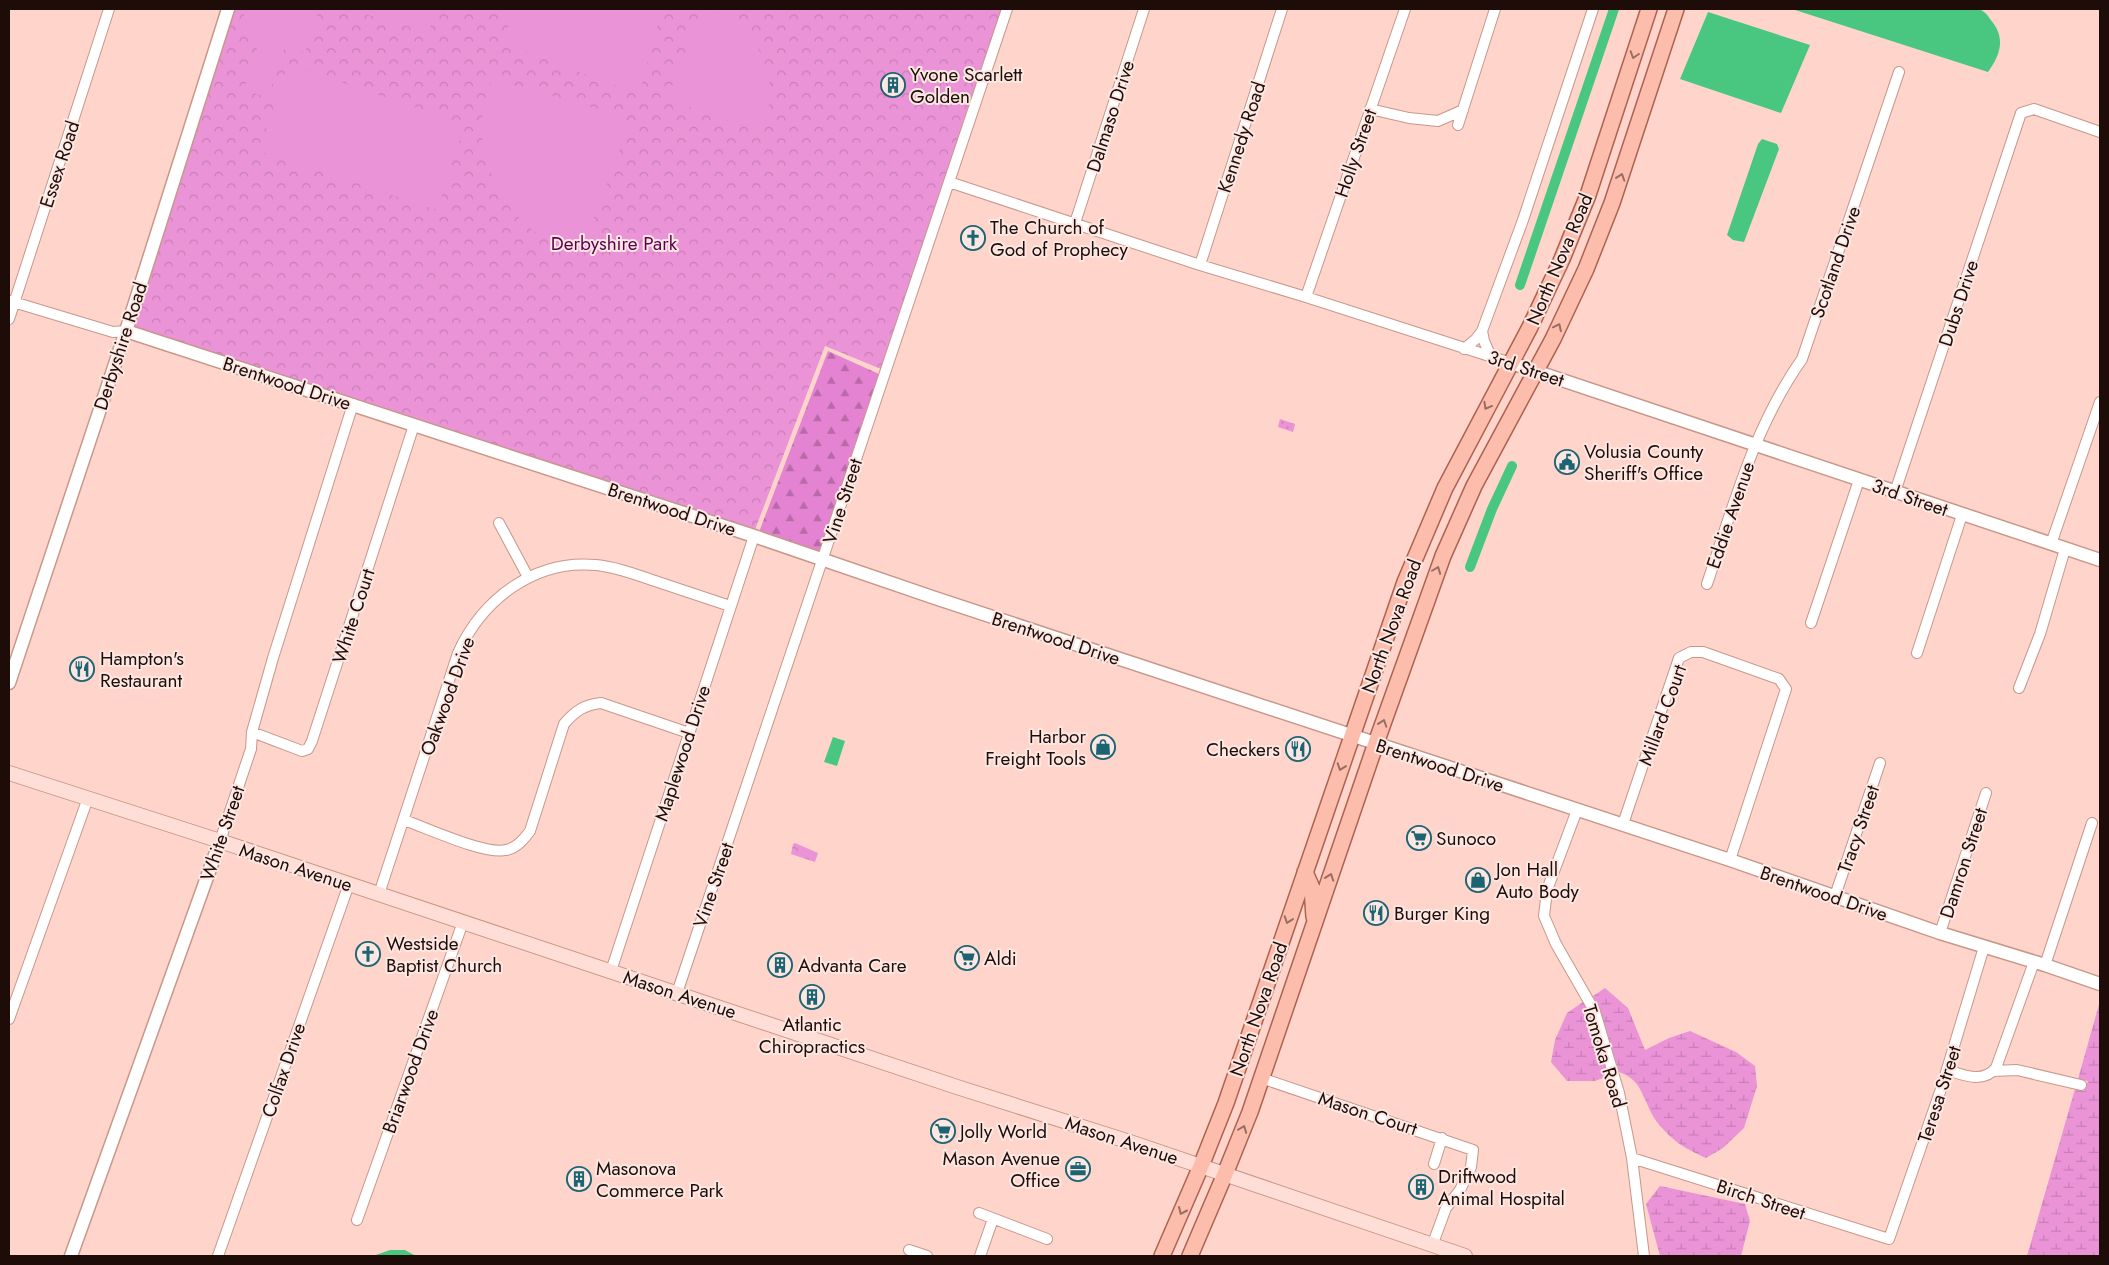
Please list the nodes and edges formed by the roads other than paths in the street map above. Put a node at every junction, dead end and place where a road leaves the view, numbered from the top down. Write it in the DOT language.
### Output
graph roads {
  1 [pos="109,9"];
  2 [pos="228,9"];
  3 [pos="1007,9"];
  4 [pos="1144,9"];
  5 [pos="1282,9"];
  6 [pos="1404,9"];
  7 [pos="1496,9"];
  8 [pos="1593,9"];
  9 [pos="1650,9"];
  10 [pos="1676,9"];
  11 [pos="1899,72"];
  12 [pos="1370,109"];
  13 [pos="1463,110"];
  14 [pos="1458,125"];
  15 [pos="2100,132"];
  16 [pos="949,182"];
  17 [pos="1074,223"];
  18 [pos="1200,265"];
  19 [pos="1306,297"];
  20 [pos="11,302"];
  21 [pos="9,319"];
  22 [pos="126,331"];
  23 [pos="1482,331"];
  24 [pos="1464,349"];
  25 [pos="1491,357"];
  26 [pos="1511,363"];
  27 [pos="1536,371"];
  28 [pos="2100,402"];
  29 [pos="353,404"];
  30 [pos="414,425"];
  31 [pos="1754,446"];
  32 [pos="1859,480"];
  33 [pos="1895,492"];
  34 [pos="1962,514"];
  35 [pos="499,523"];
  36 [pos="754,536"];
  37 [pos="2051,544"];
  38 [pos="2066,549"];
  39 [pos="823,559"];
  40 [pos="2100,560"];
  41 [pos="528,577"];
  42 [pos="1707,584"];
  43 [pos="730,606"];
  44 [pos="1811,623"];
  45 [pos="1917,653"];
  46 [pos="9,683"];
  47 [pos="2019,688"];
  48 [pos="252,732"];
  49 [pos="689,732"];
  50 [pos="1352,736"];
  51 [pos="1376,743"];
  52 [pos="1880,762"];
  53 [pos="9,773"];
  54 [pos="1986,793"];
  55 [pos="88,798"];
  56 [pos="1577,810"];
  57 [pos="404,820"];
  58 [pos="2092,823"];
  59 [pos="1623,824"];
  60 [pos="220,841"];
  61 [pos="1730,860"];
  62 [pos="1305,872"];
  63 [pos="349,884"];
  64 [pos="379,894"];
  65 [pos="1835,896"];
  66 [pos="463,922"];
  67 [pos="1314,923"];
  68 [pos="1940,933"];
  69 [pos="1984,947"];
  70 [pos="2040,964"];
  71 [pos="610,971"];
  72 [pos="2100,984"];
  73 [pos="677,993"];
  74 [pos="9,1019"];
  75 [pos="1947,1070"];
  76 [pos="1993,1071"];
  77 [pos="1261,1078"];
  78 [pos="2081,1085"];
  79 [pos="1442,1138"];
  80 [pos="1632,1158"];
  81 [pos="1434,1164"];
  82 [pos="1201,1166"];
  83 [pos="1226,1174"];
  84 [pos="979,1214"];
  85 [pos="993,1219"];
  86 [pos="357,1220"];
  87 [pos="1046,1239"];
  88 [pos="1890,1239"];
  89 [pos="1432,1246"];
  90 [pos="909,1250"];
  91 [pos="71,1256"];
  92 [pos="218,1256"];
  93 [pos="927,1256"];
  94 [pos="980,1256"];
  95 [pos="1162,1256"];
  96 [pos="1190,1256"];
  97 [pos="1465,1256"];
  98 [pos="1644,1256"];
  1 -- 20 [label="street, Essex Road"];
  2 -- 22 [label="street, Derbyshire Road"];
  3 -- 16 [label="street, Vine Street"];
  4 -- 17 [label="street, Dalmaso Drive"];
  5 -- 18 [label="street, Kennedy Road"];
  6 -- 12 [label="street, Holly Street"];
  7 -- 13 [label="street"];
  8 -- 23 [label="street"];
  9 -- 26 [label="main road, North Nova Road, one-way"];
  27 -- 10 [label="main road, North Nova Road, one-way"];
  11 -- 31 [label="street, Scotland Drive"];
  12 -- 13 [label="street"];
  12 -- 19 [label="street, Holly Street"];
  13 -- 14 [label="street"];
  15 -- 33 [label="street, Dubs Drive"];
  16 -- 17 [label="street, 3rd Street"];
  16 -- 39 [label="street, Vine Street"];
  17 -- 18 [label="street, 3rd Street"];
  18 -- 19 [label="street, 3rd Street"];
  19 -- 24 [label="street, 3rd Street"];
  20 -- 21 [label="street, Essex Road"];
  20 -- 22 [label="street, Brentwood Drive"];
  22 -- 29 [label="street, Brentwood Drive"];
  22 -- 46 [label="street, Derbyshire Road"];
  23 -- 24 [label="street"];
  23 -- 25 [label="street"];
  24 -- 25 [label="street, 3rd Street"];
  25 -- 26 [label="street, 3rd Street"];
  26 -- 27 [label="street, 3rd Street"];
  26 -- 50 [label="main road, North Nova Road, one-way"];
  27 -- 31 [label="street, 3rd Street"];
  51 -- 27 [label="main road, North Nova Road, one-way"];
  28 -- 37 [label="street"];
  29 -- 30 [label="street, Brentwood Drive"];
  29 -- 48 [label="street, White Street"];
  30 -- 36 [label="street, Brentwood Drive"];
  30 -- 48 [label="street, White Court"];
  31 -- 32 [label="street, 3rd Street"];
  31 -- 42 [label="street, Eddie Avenue"];
  32 -- 33 [label="street, 3rd Street"];
  32 -- 44 [label="street"];
  33 -- 34 [label="street, 3rd Street"];
  34 -- 37 [label="street, 3rd Street"];
  34 -- 45 [label="street"];
  35 -- 41 [label="street"];
  36 -- 39 [label="street, Brentwood Drive"];
  36 -- 43 [label="street, Maplewood Drive"];
  37 -- 38 [label="street, 3rd Street"];
  38 -- 40 [label="street, 3rd Street"];
  38 -- 47 [label="street"];
  39 -- 50 [label="street, Brentwood Drive"];
  39 -- 73 [label="street, Vine Street"];
  41 -- 43 [label="street, Oakwood Drive"];
  41 -- 57 [label="street, Oakwood Drive"];
  43 -- 49 [label="street, Maplewood Drive"];
  48 -- 60 [label="street, White Street"];
  49 -- 57 [label="street"];
  49 -- 71 [label="street, Maplewood Drive"];
  50 -- 51 [label="street, Brentwood Drive"];
  50 -- 62 [label="main road, North Nova Road, one-way"];
  51 -- 56 [label="street, Brentwood Drive"];
  67 -- 51 [label="main road, North Nova Road, one-way"];
  52 -- 65 [label="street, Tracy Street"];
  53 -- 55 [label="main road, Mason Avenue"];
  54 -- 68 [label="street, Damron Street"];
  55 -- 60 [label="main road, Mason Avenue"];
  55 -- 74 [label="street"];
  56 -- 59 [label="street, Brentwood Drive"];
  56 -- 80 [label="street, Tomoka Road"];
  57 -- 64 [label="street, Oakwood Drive"];
  58 -- 70 [label="street"];
  59 -- 61 [label="street, Brentwood Drive"];
  59 -- 61 [label="street, Millard Court"];
  60 -- 63 [label="main road, Mason Avenue"];
  60 -- 91 [label="street, White Street"];
  61 -- 65 [label="street, Brentwood Drive"];
  62 -- 67 [label="main road"];
  62 -- 82 [label="main road, North Nova Road, one-way"];
  63 -- 64 [label="main road, Mason Avenue"];
  63 -- 92 [label="street, Colfax Drive"];
  64 -- 66 [label="main road, Mason Avenue"];
  65 -- 68 [label="street, Brentwood Drive"];
  66 -- 71 [label="main road, Mason Avenue"];
  66 -- 86 [label="street, Briarwood Drive"];
  67 -- 77 [label="main road, North Nova Road"];
  68 -- 69 [label="street, Brentwood Drive"];
  69 -- 70 [label="street, Brentwood Drive"];
  69 -- 75 [label="street, Teresa Street"];
  70 -- 72 [label="street, Brentwood Drive"];
  70 -- 76 [label="street"];
  71 -- 73 [label="main road, Mason Avenue"];
  73 -- 82 [label="main road, Mason Avenue"];
  75 -- 76 [label="street"];
  75 -- 88 [label="street, Teresa Street"];
  76 -- 78 [label="street"];
  77 -- 79 [label="street, Mason Court"];
  83 -- 77 [label="main road, North Nova Road, one-way"];
  79 -- 81 [label="street"];
  79 -- 89 [label="street, Mason Court"];
  80 -- 88 [label="street, Birch Street"];
  80 -- 98 [label="street, Tomoka Road"];
  82 -- 83 [label="main road, Mason Avenue"];
  82 -- 95 [label="main road, North Nova Road, one-way"];
  83 -- 89 [label="main road, Mason Avenue"];
  83 -- 96 [label="main road, North Nova Road"];
  84 -- 85 [label="street"];
  85 -- 87 [label="street"];
  85 -- 94 [label="street"];
  89 -- 97 [label="main road, Mason Avenue"];
  90 -- 93 [label="street"];
}
